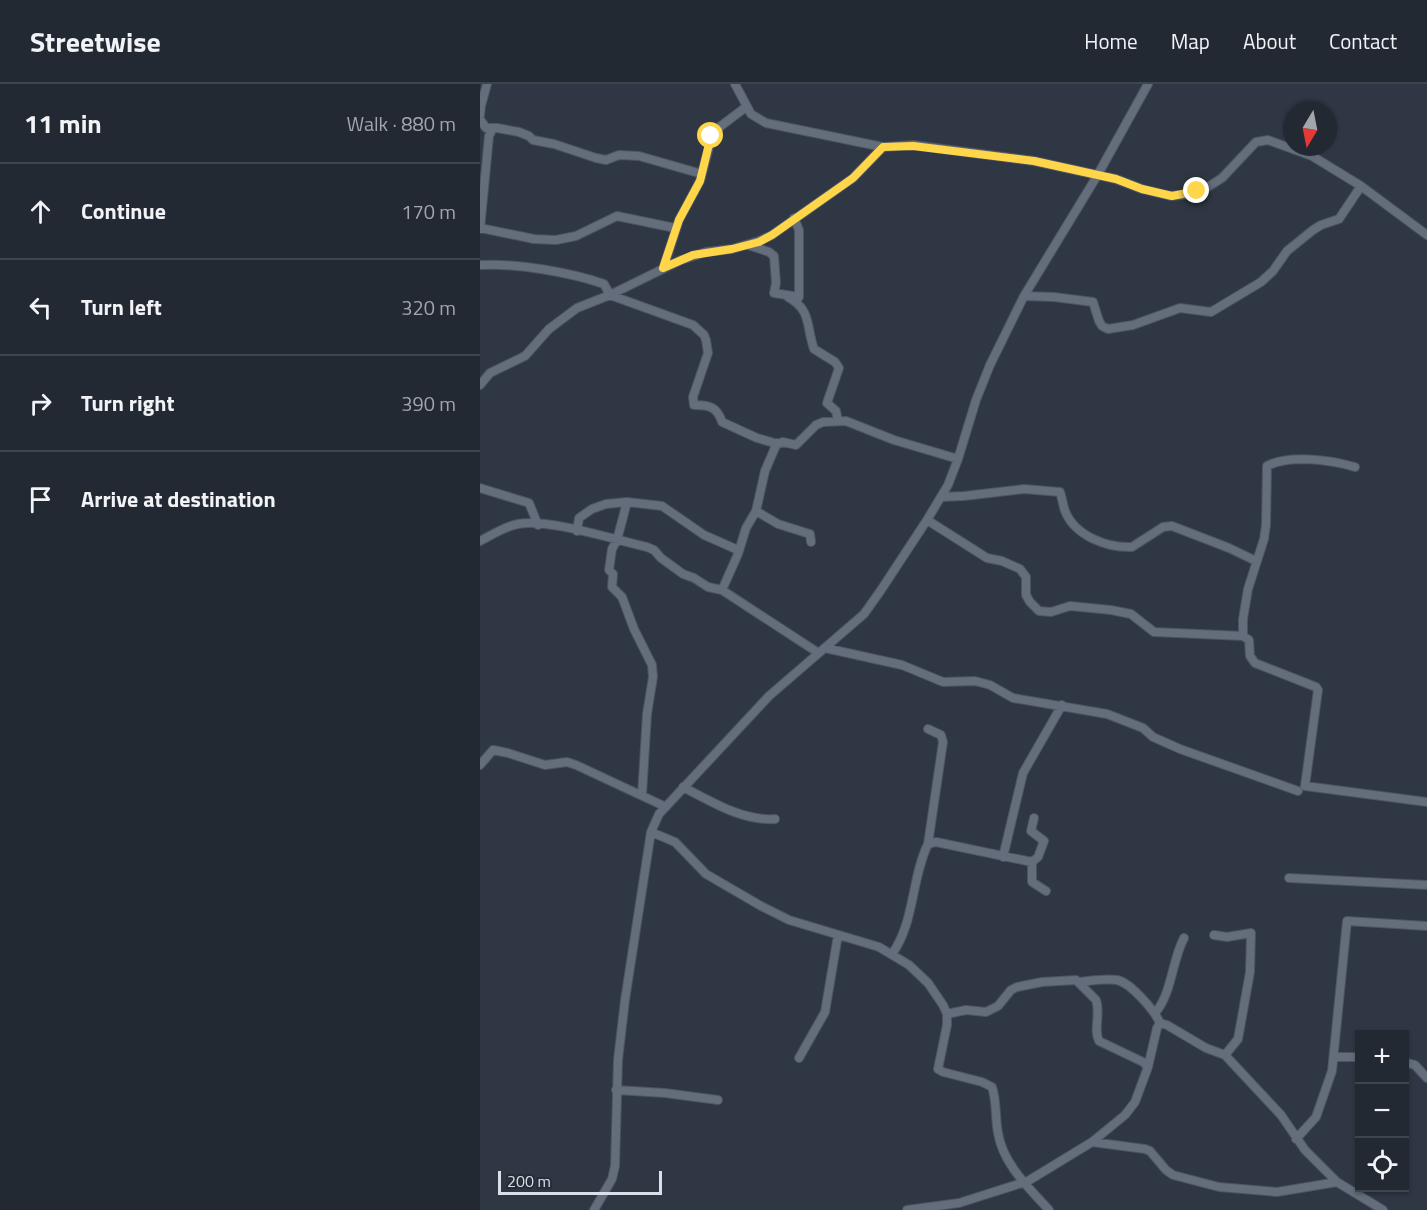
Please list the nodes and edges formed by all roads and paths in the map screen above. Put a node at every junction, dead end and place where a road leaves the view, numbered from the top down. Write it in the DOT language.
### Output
graph roads {
  1 [pos="488,84"];
  2 [pos="735,84"];
  3 [pos="1148,84"];
  4 [pos="746,107"];
  5 [pos="480,117"];
  6 [pos="494,128"];
  7 [pos="883,147"];
  8 [pos="702,174"];
  9 [pos="1096,176"];
  10 [pos="1361,186"];
  11 [pos="794,218"];
  12 [pos="480,228"];
  13 [pos="675,228"];
  14 [pos="1427,235"];
  15 [pos="747,244"];
  16 [pos="480,265"];
  17 [pos="663,268"];
  18 [pos="610,295"];
  19 [pos="788,296"];
  20 [pos="1024,296"];
  21 [pos="480,385"];
  22 [pos="838,421"];
  23 [pos="777,444"];
  24 [pos="958,459"];
  25 [pos="1355,467"];
  26 [pos="480,488"];
  27 [pos="942,496"];
  28 [pos="627,502"];
  29 [pos="756,512"];
  30 [pos="927,520"];
  31 [pos="538,525"];
  32 [pos="577,531"];
  33 [pos="617,540"];
  34 [pos="480,541"];
  35 [pos="811,542"];
  36 [pos="738,550"];
  37 [pos="1256,561"];
  38 [pos="722,590"];
  39 [pos="1243,636"];
  40 [pos="821,650"];
  41 [pos="1062,705"];
  42 [pos="928,729"];
  43 [pos="480,752"];
  44 [pos="489,754"];
  45 [pos="480,765"];
  46 [pos="683,787"];
  47 [pos="1298,791"];
  48 [pos="642,795"];
  49 [pos="1427,802"];
  50 [pos="666,807"];
  51 [pos="1034,818"];
  52 [pos="776,819"];
  53 [pos="651,832"];
  54 [pos="928,844"];
  55 [pos="1003,857"];
  56 [pos="1032,862"];
  57 [pos="1289,878"];
  58 [pos="1427,885"];
  59 [pos="1046,891"];
  60 [pos="1427,926"];
  61 [pos="838,935"];
  62 [pos="1214,935"];
  63 [pos="1184,938"];
  64 [pos="892,954"];
  65 [pos="1078,982"];
  66 [pos="1155,1013"];
  67 [pos="946,1014"];
  68 [pos="1160,1023"];
  69 [pos="1225,1055"];
  70 [pos="1355,1057"];
  71 [pos="799,1058"];
  72 [pos="1335,1058"];
  73 [pos="1409,1063"];
  74 [pos="1148,1067"];
  75 [pos="1427,1078"];
  76 [pos="616,1090"];
  77 [pos="718,1100"];
  78 [pos="1296,1138"];
  79 [pos="1092,1142"];
  80 [pos="1023,1182"];
  81 [pos="1337,1182"];
  82 [pos="958,1207"];
  83 [pos="594,1210"];
  84 [pos="907,1210"];
  85 [pos="1049,1210"];
  86 [pos="1383,1210"];
  1 -- 5 [label="street"];
  2 -- 4 [label="street"];
  3 -- 9 [label="street"];
  4 -- 7 [label="street"];
  4 -- 8 [label="street"];
  5 -- 6 [label="street"];
  6 -- 8 [label="street"];
  6 -- 12 [label="street"];
  7 -- 9 [label="street"];
  7 -- 11 [label="street"];
  8 -- 13 [label="street"];
  9 -- 10 [label="street"];
  9 -- 20 [label="street"];
  10 -- 14 [label="street"];
  10 -- 20 [label="street"];
  11 -- 15 [label="street"];
  11 -- 19 [label="street"];
  12 -- 13 [label="street"];
  13 -- 17 [label="street"];
  15 -- 17 [label="street"];
  15 -- 19 [label="street"];
  16 -- 18 [label="street"];
  17 -- 18 [label="street"];
  18 -- 21 [label="street"];
  18 -- 23 [label="street"];
  19 -- 22 [label="street"];
  20 -- 24 [label="street"];
  22 -- 23 [label="street"];
  22 -- 24 [label="street"];
  23 -- 29 [label="street"];
  24 -- 27 [label="street"];
  25 -- 37 [label="street"];
  26 -- 31 [label="street"];
  27 -- 30 [label="street"];
  27 -- 37 [label="street"];
  28 -- 32 [label="street"];
  28 -- 33 [label="street"];
  28 -- 36 [label="street"];
  29 -- 35 [label="street"];
  29 -- 36 [label="street"];
  30 -- 39 [label="street"];
  30 -- 40 [label="street"];
  31 -- 32 [label="street"];
  31 -- 34 [label="street"];
  32 -- 33 [label="street"];
  33 -- 38 [label="street"];
  33 -- 48 [label="street"];
  36 -- 38 [label="street"];
  37 -- 39 [label="street"];
  38 -- 40 [label="street"];
  39 -- 49 [label="street"];
  40 -- 41 [label="street"];
  40 -- 46 [label="street"];
  41 -- 47 [label="street"];
  41 -- 55 [label="street"];
  42 -- 54 [label="street"];
  43 -- 44 [label="street"];
  44 -- 45 [label="street"];
  44 -- 48 [label="street"];
  46 -- 50 [label="street"];
  46 -- 52 [label="street"];
  48 -- 50 [label="street"];
  50 -- 53 [label="street"];
  51 -- 56 [label="street"];
  53 -- 61 [label="street"];
  53 -- 76 [label="street"];
  54 -- 55 [label="street"];
  54 -- 64 [label="street"];
  55 -- 56 [label="street"];
  56 -- 59 [label="street"];
  57 -- 58 [label="street"];
  60 -- 72 [label="street"];
  61 -- 64 [label="street"];
  61 -- 71 [label="street"];
  62 -- 69 [label="street"];
  63 -- 66 [label="street"];
  64 -- 67 [label="street"];
  65 -- 66 [label="street"];
  65 -- 67 [label="street"];
  65 -- 74 [label="street"];
  66 -- 68 [label="street"];
  67 -- 80 [label="street"];
  68 -- 69 [label="street"];
  68 -- 74 [label="street"];
  69 -- 78 [label="street"];
  70 -- 72 [label="street"];
  72 -- 78 [label="street"];
  73 -- 75 [label="street"];
  74 -- 79 [label="street"];
  76 -- 77 [label="street"];
  76 -- 83 [label="street"];
  78 -- 81 [label="street"];
  79 -- 80 [label="street"];
  79 -- 81 [label="street"];
  80 -- 82 [label="street"];
  80 -- 85 [label="street"];
  81 -- 86 [label="street"];
  82 -- 84 [label="street"];
}
